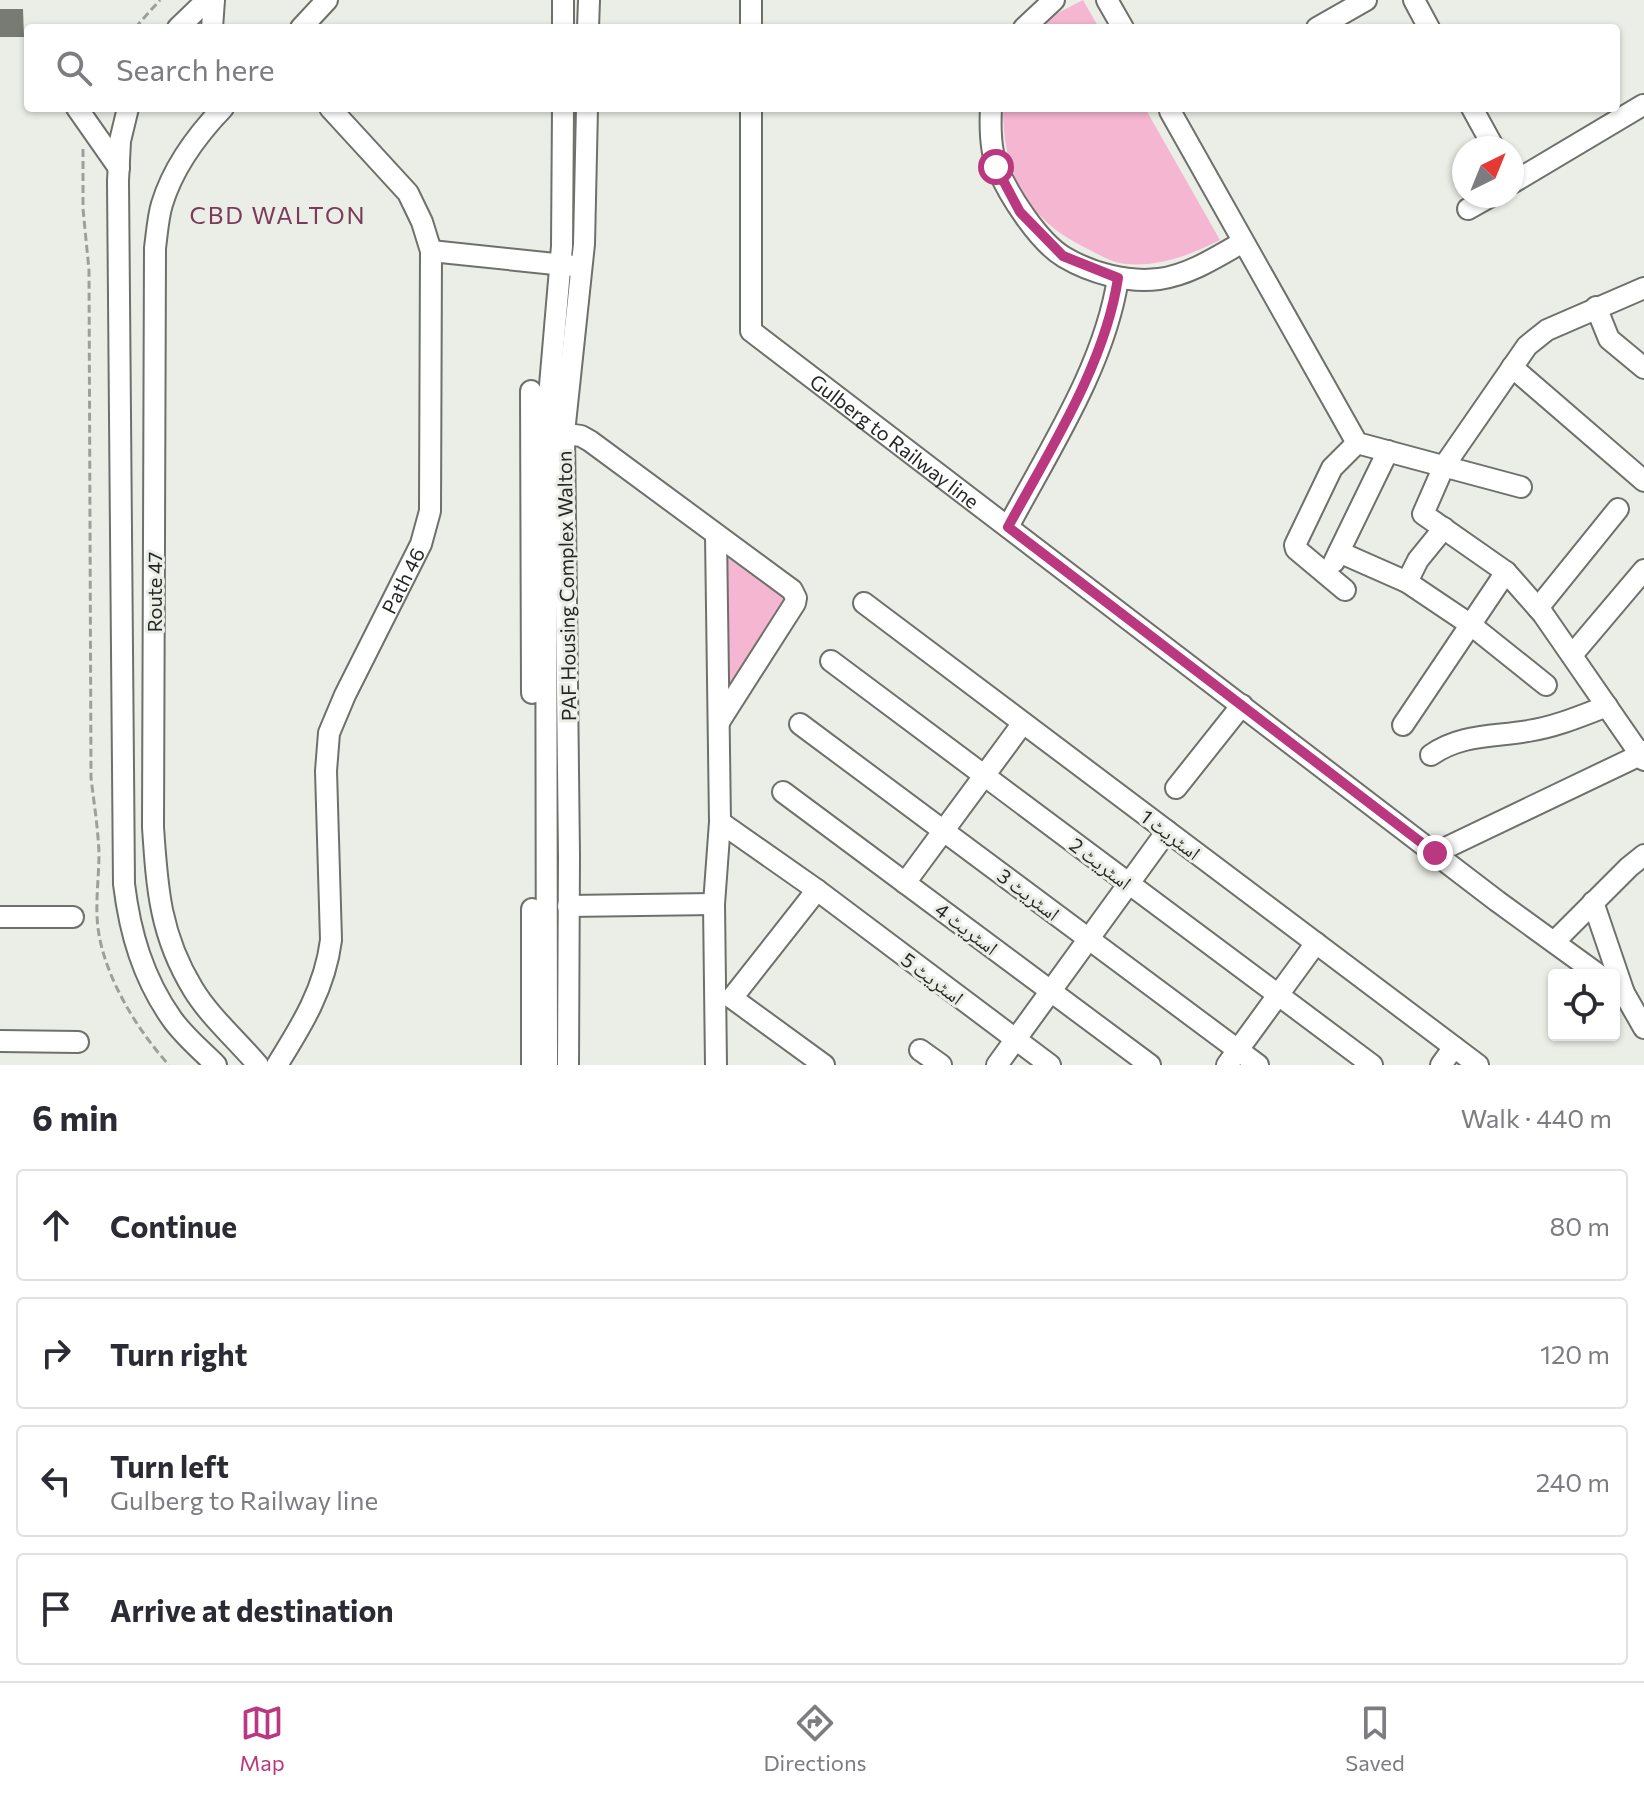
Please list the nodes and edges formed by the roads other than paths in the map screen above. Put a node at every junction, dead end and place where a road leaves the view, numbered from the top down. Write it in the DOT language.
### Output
graph roads {
  1 [pos="207,0"];
  2 [pos="214,0"];
  3 [pos="327,0"];
  4 [pos="563,0"];
  5 [pos="589,0"];
  6 [pos="751,0"];
  7 [pos="1054,0"];
  8 [pos="1107,0"];
  9 [pos="1366,0"];
  10 [pos="1414,0"];
  11 [pos="182,24"];
  12 [pos="212,24"];
  13 [pos="305,24"];
  14 [pos="563,24"];
  15 [pos="588,24"];
  16 [pos="751,24"];
  17 [pos="1028,24"];
  18 [pos="1121,24"];
  19 [pos="1324,24"];
  20 [pos="1427,24"];
  21 [pos="1643,105"];
  22 [pos="127,112"];
  23 [pos="217,112"];
  24 [pos="334,112"];
  25 [pos="563,112"];
  26 [pos="587,112"];
  27 [pos="751,112"];
  28 [pos="991,112"];
  29 [pos="1173,112"];
  30 [pos="1474,112"];
  31 [pos="82,115"];
  32 [pos="1487,136"];
  33 [pos="119,168"];
  34 [pos="1524,176"];
  35 [pos="1243,242"];
  36 [pos="431,251"];
  37 [pos="571,266"];
  38 [pos="1118,278"];
  39 [pos="1644,288"];
  40 [pos="1596,307"];
  41 [pos="1512,367"];
  42 [pos="1644,368"];
  43 [pos="531,391"];
  44 [pos="547,432"];
  45 [pos="1357,443"];
  46 [pos="1388,451"];
  47 [pos="1444,466"];
  48 [pos="1644,481"];
  49 [pos="1521,487"];
  50 [pos="1618,509"];
  51 [pos="1008,527"];
  52 [pos="1444,528"];
  53 [pos="716,535"];
  54 [pos="1644,570"];
  55 [pos="1506,572"];
  56 [pos="1407,582"];
  57 [pos="1345,590"];
  58 [pos="864,603"];
  59 [pos="1538,608"];
  60 [pos="1471,625"];
  61 [pos="1572,655"];
  62 [pos="831,661"];
  63 [pos="1546,685"];
  64 [pos="1242,705"];
  65 [pos="1607,706"];
  66 [pos="719,722"];
  67 [pos="1023,723"];
  68 [pos="800,724"];
  69 [pos="1403,725"];
  70 [pos="1431,755"];
  71 [pos="1643,755"];
  72 [pos="984,776"];
  73 [pos="1176,788"];
  74 [pos="783,792"];
  75 [pos="720,822"];
  76 [pos="943,831"];
  77 [pos="1167,831"];
  78 [pos="1435,853"];
  79 [pos="1644,855"];
  80 [pos="905,883"];
  81 [pos="1129,884"];
  82 [pos="817,890"];
  83 [pos="1593,902"];
  84 [pos="714,904"];
  85 [pos="568,906"];
  86 [pos="0,917"];
  87 [pos="73,917"];
  88 [pos="1089,939"];
  89 [pos="1554,942"];
  90 [pos="1316,943"];
  91 [pos="1591,969"];
  92 [pos="1613,969"];
  93 [pos="1051,991"];
  94 [pos="1620,991"];
  95 [pos="1278,995"];
  96 [pos="724,997"];
  97 [pos="1644,1028"];
  98 [pos="1015,1040"];
  99 [pos="0,1041"];
  100 [pos="78,1042"];
  101 [pos="1454,1047"];
  102 [pos="920,1050"];
  103 [pos="1232,1058"];
  104 [pos="216,1065"];
  105 [pos="258,1065"];
  106 [pos="277,1065"];
  107 [pos="532,1065"];
  108 [pos="547,1065"];
  109 [pos="568,1065"];
  110 [pos="716,1065"];
  111 [pos="824,1065"];
  112 [pos="941,1065"];
  113 [pos="997,1065"];
  114 [pos="1050,1065"];
  115 [pos="1150,1065"];
  116 [pos="1258,1065"];
  117 [pos="1372,1065"];
  118 [pos="1441,1065"];
  119 [pos="1478,1065"];
  1 -- 11 [label="street"];
  2 -- 12 [label="street"];
  3 -- 13 [label="street"];
  4 -- 14 [label="street"];
  5 -- 15 [label="street"];
  6 -- 16 [label="street"];
  7 -- 17 [label="street"];
  8 -- 18 [label="street"];
  9 -- 19 [label="street"];
  10 -- 20 [label="street"];
  21 -- 34 [label="street"];
  22 -- 33 [label="street, Route 47"];
  23 -- 105 [label="street, Route 47"];
  24 -- 36 [label="street, Path 46"];
  25 -- 37 [label="street, PAF Housing Complex Walton"];
  26 -- 37 [label="street, PAF Housing Complex Walton"];
  27 -- 51 [label="street, Gulberg to Railway line"];
  28 -- 38 [label="street"];
  29 -- 35 [label="street"];
  30 -- 32 [label="street"];
  31 -- 33 [label="street"];
  33 -- 104 [label="street, Route 47"];
  35 -- 38 [label="street"];
  35 -- 45 [label="street"];
  36 -- 37 [label="street"];
  36 -- 106 [label="street, Path 46"];
  37 -- 44 [label="street, PAF Housing Complex Walton"];
  38 -- 51 [label="street"];
  39 -- 40 [label="street"];
  40 -- 41 [label="street"];
  40 -- 42 [label="street"];
  41 -- 47 [label="street"];
  41 -- 48 [label="street"];
  43 -- 44 [label="street"];
  44 -- 53 [label="street"];
  44 -- 85 [label="street, PAF Housing Complex Walton"];
  44 -- 107 [label="street"];
  44 -- 108 [label="street, PAF Housing Complex Walton"];
  45 -- 46 [label="street"];
  45 -- 57 [label="street"];
  46 -- 47 [label="street"];
  46 -- 56 [label="street"];
  47 -- 49 [label="street"];
  47 -- 52 [label="street"];
  50 -- 59 [label="street"];
  51 -- 64 [label="street, Gulberg to Railway line"];
  52 -- 55 [label="street"];
  52 -- 56 [label="street"];
  53 -- 66 [label="street"];
  53 -- 66 [label="street"];
  54 -- 61 [label="street"];
  55 -- 59 [label="street"];
  55 -- 60 [label="street"];
  56 -- 60 [label="street"];
  58 -- 67 [label="street, اسٹریٹ 1"];
  59 -- 61 [label="street"];
  60 -- 63 [label="street"];
  60 -- 69 [label="street"];
  61 -- 65 [label="street"];
  62 -- 72 [label="street, اسٹریٹ 2"];
  64 -- 73 [label="street"];
  64 -- 78 [label="street, Gulberg to Railway line"];
  65 -- 70 [label="street"];
  65 -- 71 [label="street"];
  66 -- 75 [label="street"];
  67 -- 72 [label="street"];
  67 -- 77 [label="street, اسٹریٹ 1"];
  68 -- 76 [label="street, اسٹریٹ 3"];
  71 -- 78 [label="street"];
  72 -- 76 [label="street"];
  72 -- 81 [label="street, اسٹریٹ 2"];
  74 -- 80 [label="street, اسٹریٹ 4"];
  75 -- 82 [label="street, اسٹریٹ 5"];
  75 -- 84 [label="street"];
  76 -- 80 [label="street"];
  76 -- 88 [label="street, اسٹریٹ 3"];
  77 -- 81 [label="street"];
  77 -- 90 [label="street, اسٹریٹ 1"];
  78 -- 89 [label="street, Gulberg to Railway line"];
  79 -- 83 [label="street"];
  80 -- 93 [label="street, اسٹریٹ 4"];
  81 -- 88 [label="street"];
  81 -- 95 [label="street, اسٹریٹ 2"];
  82 -- 96 [label="street"];
  82 -- 98 [label="street, اسٹریٹ 5"];
  83 -- 89 [label="street"];
  83 -- 92 [label="street"];
  84 -- 85 [label="street"];
  84 -- 96 [label="street"];
  85 -- 109 [label="street, PAF Housing Complex Walton"];
  86 -- 87 [label="street"];
  88 -- 93 [label="street"];
  88 -- 103 [label="street, اسٹریٹ 3"];
  89 -- 91 [label="street, Gulberg to Railway line"];
  90 -- 95 [label="street"];
  90 -- 101 [label="street, اسٹریٹ 1"];
  93 -- 98 [label="street"];
  93 -- 115 [label="street, اسٹریٹ 4"];
  94 -- 97 [label="street"];
  95 -- 103 [label="street"];
  95 -- 117 [label="street, اسٹریٹ 2"];
  96 -- 110 [label="street"];
  96 -- 111 [label="street"];
  98 -- 113 [label="street"];
  98 -- 114 [label="street, اسٹریٹ 5"];
  99 -- 100 [label="street"];
  101 -- 118 [label="street"];
  101 -- 119 [label="street, اسٹریٹ 1"];
  102 -- 112 [label="street"];
  103 -- 116 [label="street, اسٹریٹ 3"];
}
